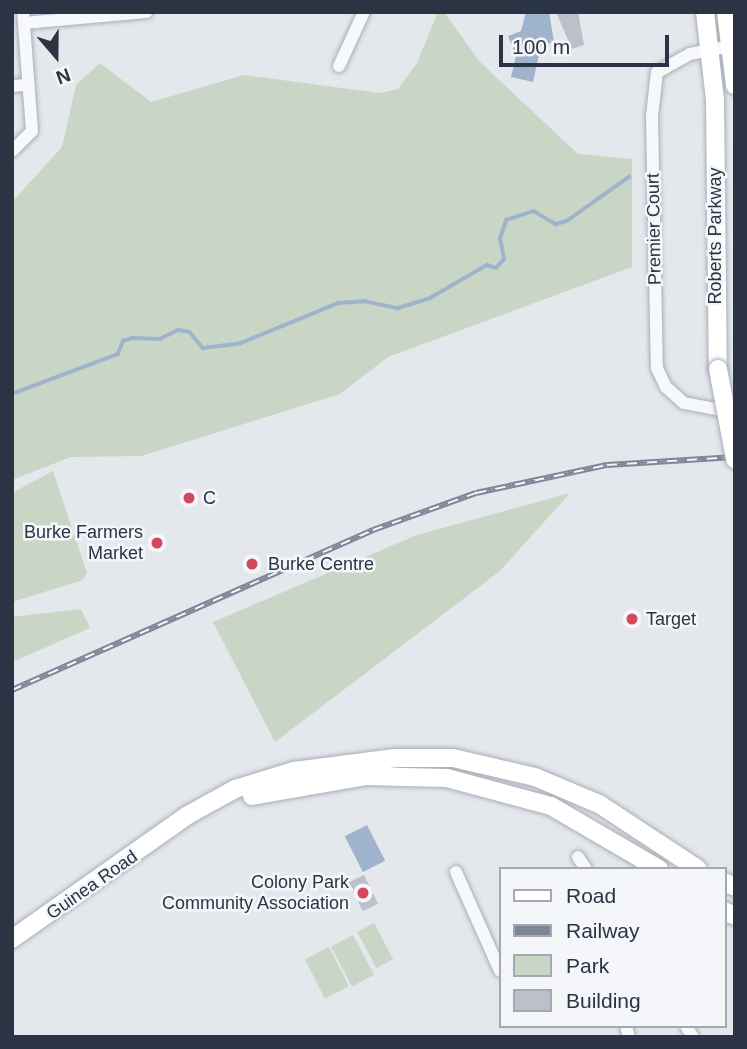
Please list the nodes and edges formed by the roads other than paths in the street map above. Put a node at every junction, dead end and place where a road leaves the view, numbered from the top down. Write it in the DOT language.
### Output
graph roads {
  1 [pos="147,12"];
  2 [pos="364,12"];
  3 [pos="705,12"];
  4 [pos="726,12"];
  5 [pos="23,18"];
  6 [pos="731,46"];
  7 [pos="710,49"];
  8 [pos="339,66"];
  9 [pos="29,85"];
  10 [pos="735,85"];
  11 [pos="12,86"];
  12 [pos="12,151"];
  13 [pos="735,412"];
  14 [pos="735,459"];
  15 [pos="238,795"];
  16 [pos="666,850"];
  17 [pos="578,857"];
  18 [pos="585,867"];
  19 [pos="655,867"];
  20 [pos="695,867"];
  21 [pos="456,872"];
  22 [pos="12,939"];
  23 [pos="498,966"];
  1 -- 5 [label="street"];
  2 -- 8 [label="street"];
  3 -- 7 [label="main road, Roberts Parkway"];
  4 -- 6 [label="main road"];
  5 -- 9 [label="street"];
  6 -- 7 [label="street, Premier Court"];
  6 -- 10 [label="main road"];
  7 -- 13 [label="street, Premier Court"];
  7 -- 14 [label="main road, Roberts Parkway, bridge"];
  9 -- 11 [label="street"];
  9 -- 12 [label="street"];
  15 -- 16 [label="main road"];
  15 -- 19 [label="main road"];
  15 -- 22 [label="main road, Guinea Road"];
  16 -- 19 [label="street"];
  16 -- 20 [label="main road"];
  17 -- 18 [label="street"];
  21 -- 23 [label="street"];
}
